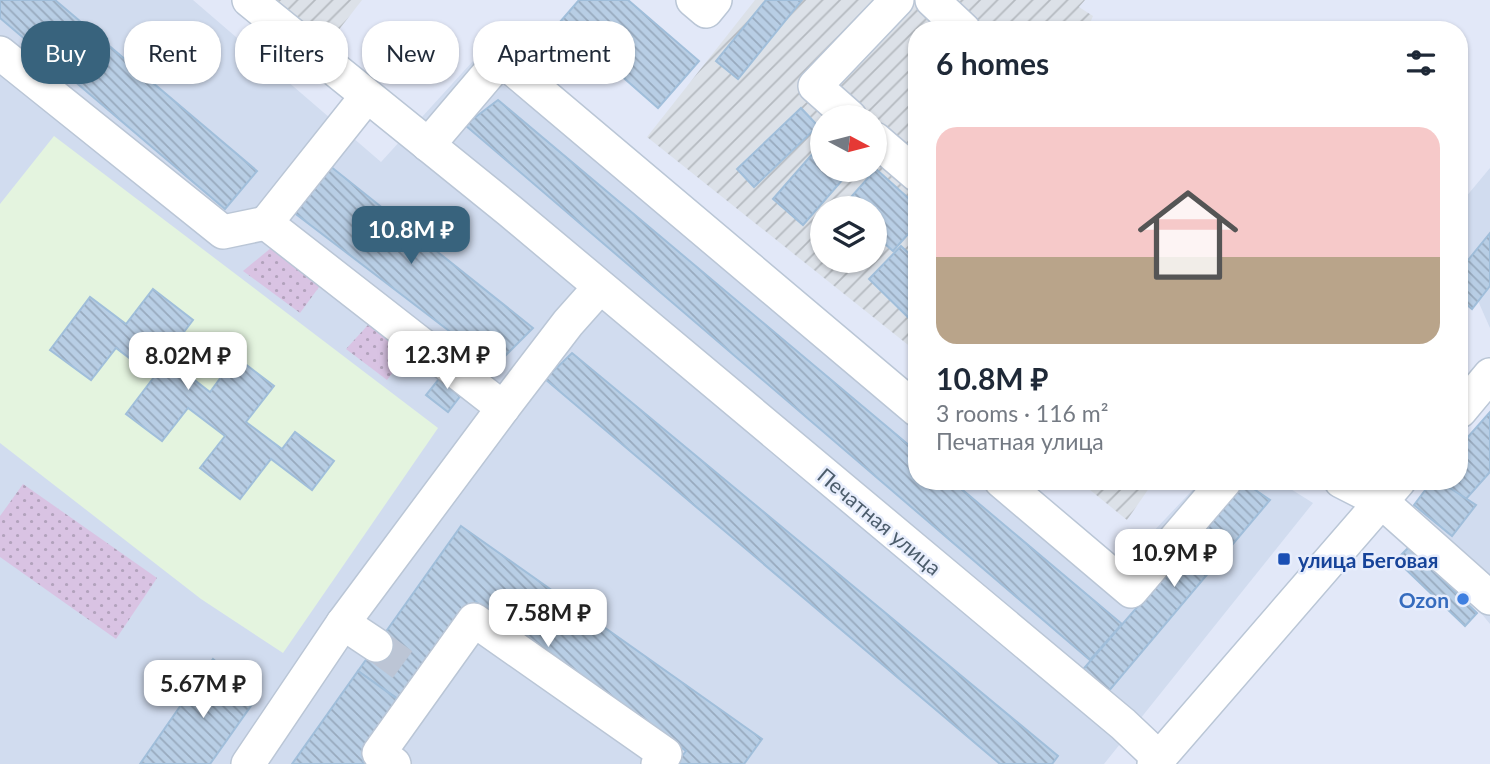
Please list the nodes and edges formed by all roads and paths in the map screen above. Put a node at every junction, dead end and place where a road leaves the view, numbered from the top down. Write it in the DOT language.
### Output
graph roads {
  1 [pos="249,0"];
  2 [pos="693,0"];
  3 [pos="715,0"];
  4 [pos="897,0"];
  5 [pos="932,0"];
  6 [pos="954,21"];
  7 [pos="0,53"];
  8 [pos="367,96"];
  9 [pos="836,105"];
  10 [pos="428,145"];
  11 [pos="887,149"];
  12 [pos="908,167"];
  13 [pos="267,223"];
  14 [pos="600,287"];
  15 [pos="1490,375"];
  16 [pos="1468,401"];
  17 [pos="908,402"];
  18 [pos="503,408"];
  19 [pos="1012,490"];
  20 [pos="1217,490"];
  21 [pos="1390,491"];
  22 [pos="1490,598"];
  23 [pos="343,623"];
  24 [pos="376,645"];
  25 [pos="1156,761"];
  26 [pos="248,764"];
  27 [pos="394,764"];
  28 [pos="658,764"];
  1 -- 8 [label="street, Печатная улица"];
  2 -- 3 [label="street"];
  4 -- 9 [label="street"];
  5 -- 6 [label="street"];
  7 -- 13 [label="street"];
  8 -- 10 [label="street, Печатная улица"];
  8 -- 13 [label="street"];
  10 -- 14 [label="street, Печатная улица"];
  10 -- 17 [label="street"];
  11 -- 12 [label="street"];
  13 -- 18 [label="street"];
  14 -- 18 [label="street"];
  14 -- 25 [label="street, Печатная улица"];
  15 -- 16 [label="street"];
  18 -- 23 [label="street"];
  19 -- 20 [label="street"];
  21 -- 22 [label="street"];
  21 -- 25 [label="street"];
  23 -- 24 [label="street"];
  23 -- 26 [label="street"];
  27 -- 28 [label="street"];
}
